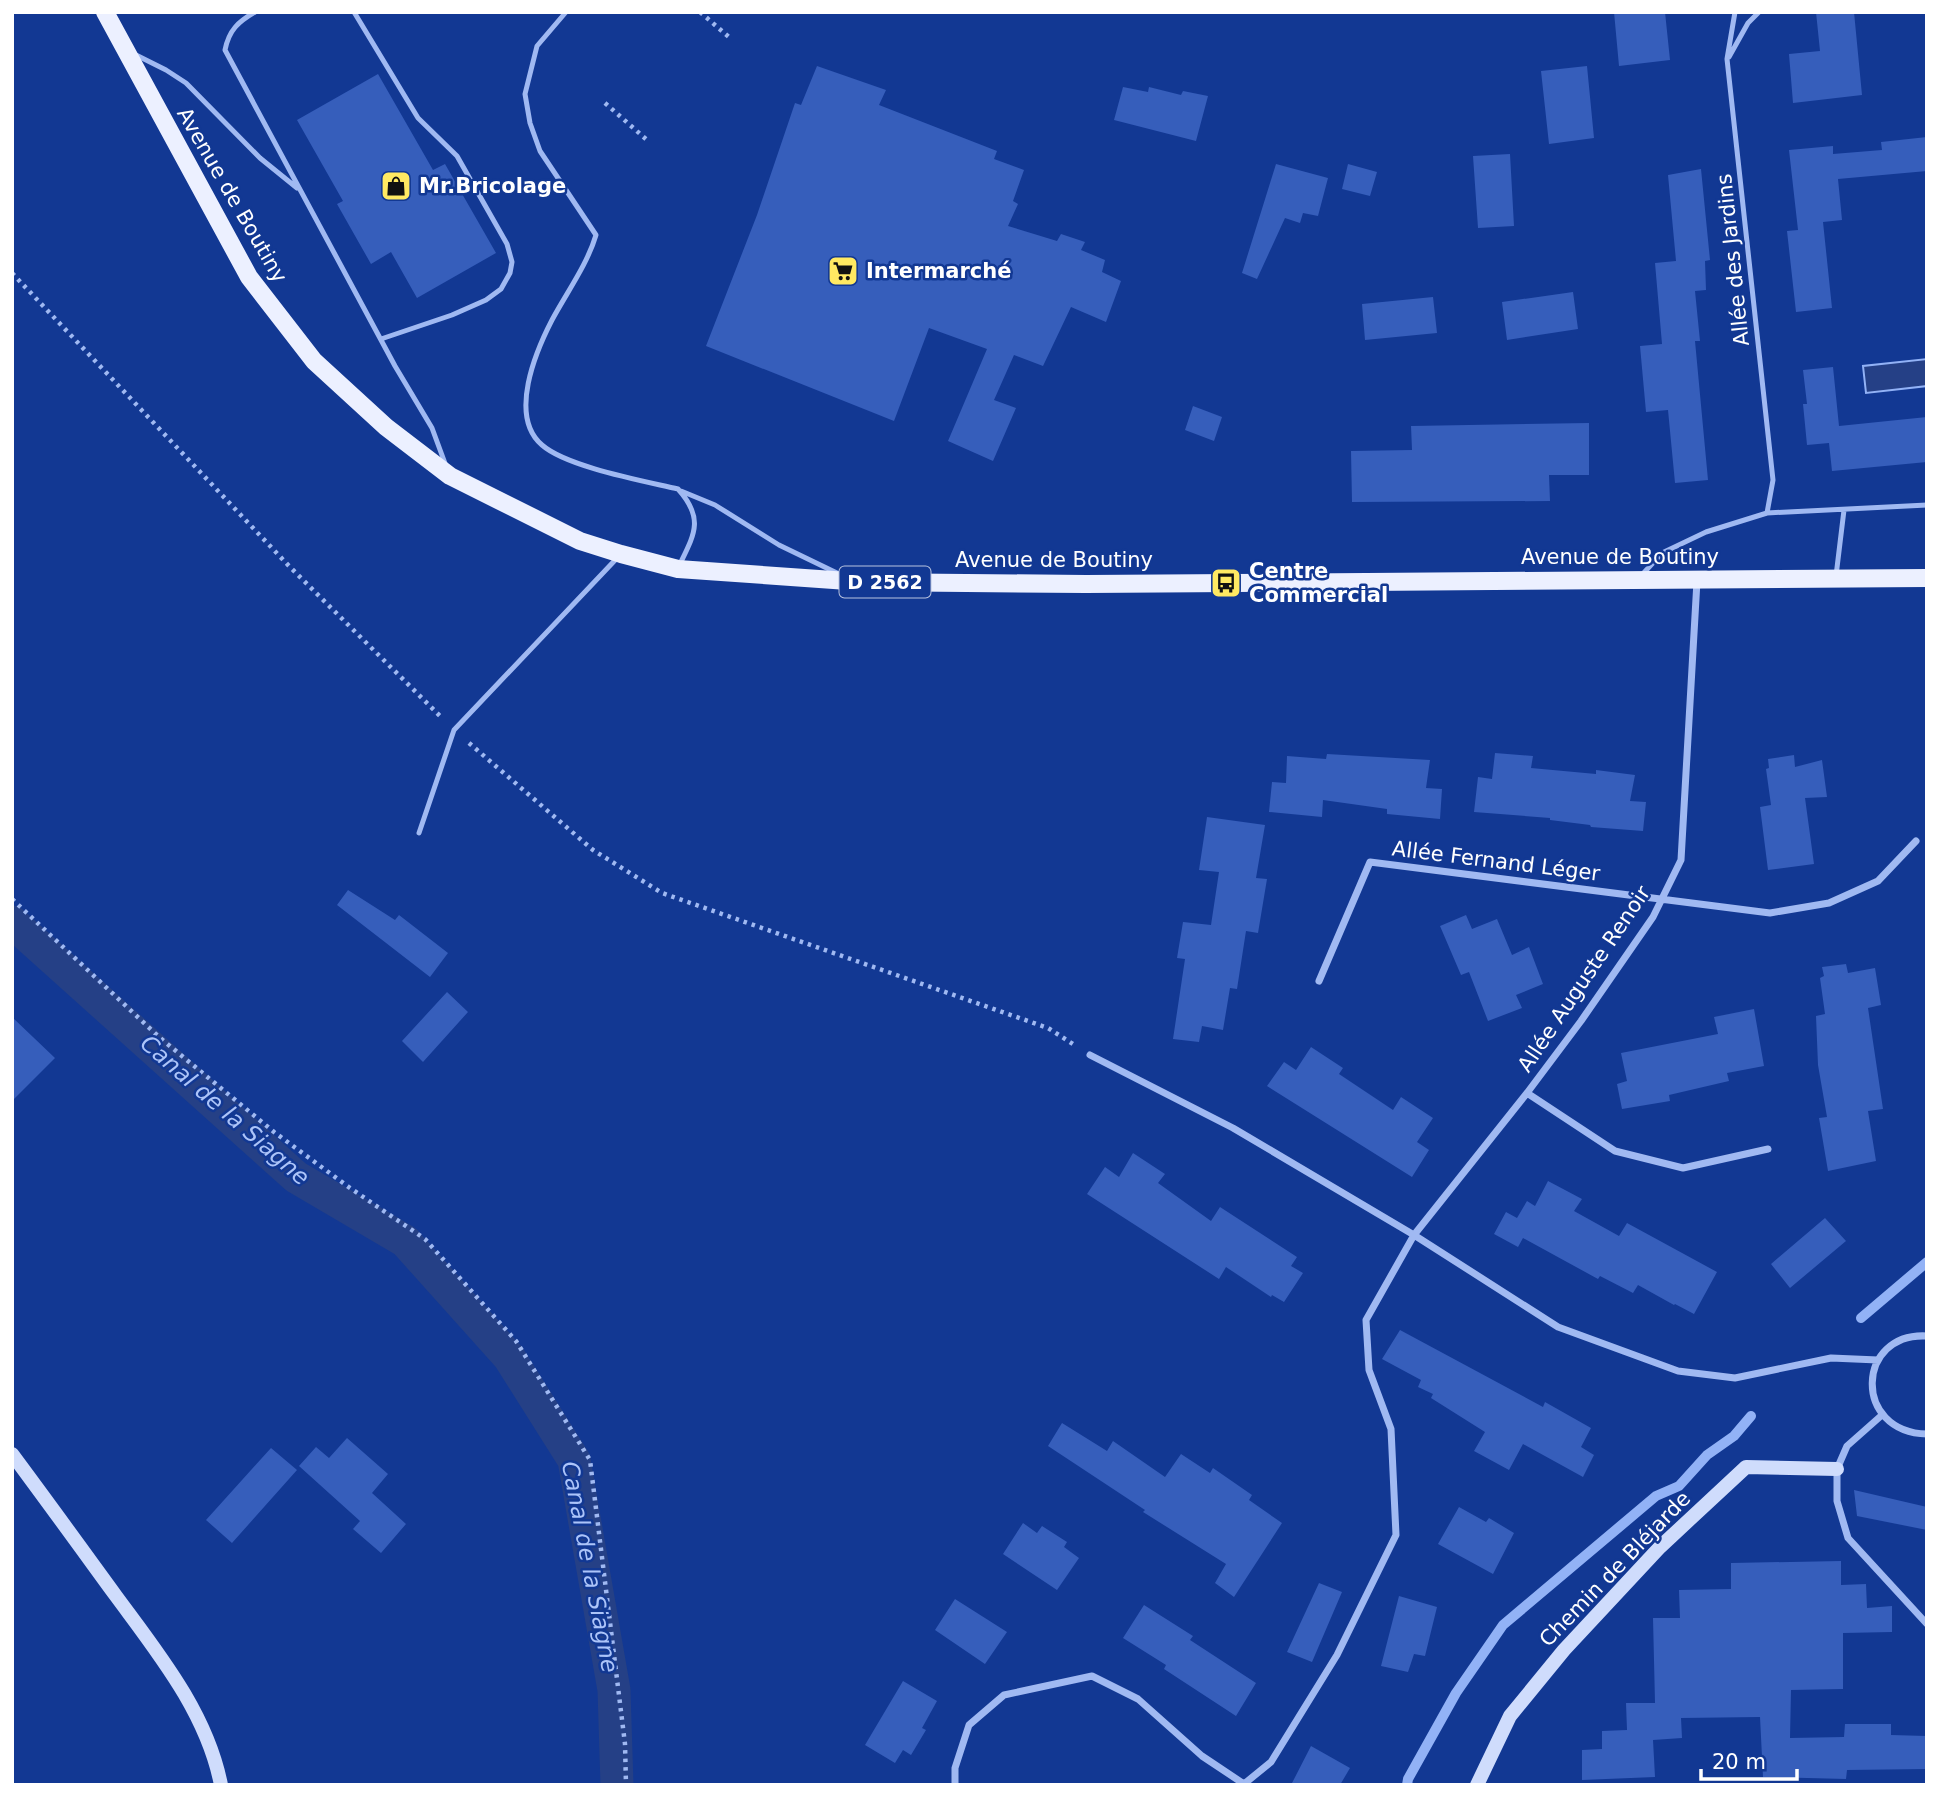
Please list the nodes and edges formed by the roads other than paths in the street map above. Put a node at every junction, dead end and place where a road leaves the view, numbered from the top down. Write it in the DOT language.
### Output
graph roads {
  1 [pos="105,12"];
  2 [pos="255,12"];
  3 [pos="354,12"];
  4 [pos="566,12"];
  5 [pos="1735,12"];
  6 [pos="1759,12"];
  7 [pos="125,50"];
  8 [pos="1727,59"];
  9 [pos="300,190"];
  10 [pos="381,339"];
  11 [pos="450,476"];
  12 [pos="678,489"];
  13 [pos="1927,505"];
  14 [pos="1844,510"];
  15 [pos="1768,513"];
  16 [pos="621,554"];
  17 [pos="678,569"];
  18 [pos="1927,578"];
  19 [pos="1697,579"];
  20 [pos="1836,579"];
  21 [pos="1637,580"];
  22 [pos="855,582"];
  23 [pos="419,833"];
  24 [pos="1916,841"];
  25 [pos="1661,900"];
  26 [pos="1319,981"];
  27 [pos="1090,1055"];
  28 [pos="1527,1093"];
  29 [pos="1768,1149"];
  30 [pos="1414,1235"];
  31 [pos="1927,1336"];
  32 [pos="1878,1360"];
  33 [pos="1882,1415"];
  34 [pos="1927,1434"];
  35 [pos="12,1454"];
  36 [pos="1837,1469"];
  37 [pos="1927,1624"];
  38 [pos="221,1785"];
  39 [pos="955,1785"];
  40 [pos="1477,1785"];
  1 -- 7 [label="main road, Avenue de Boutiny / D 2562"];
  2 -- 9 [label="lane"];
  3 -- 10 [label="lane"];
  4 -- 12 [label="lane"];
  5 -- 8 [label="lane, Allée des Jardins"];
  6 -- 8 [label="lane"];
  7 -- 9 [label="lane"];
  7 -- 11 [label="main road, Avenue de Boutiny / D 2562"];
  8 -- 15 [label="lane, Allée des Jardins"];
  9 -- 10 [label="lane"];
  10 -- 11 [label="lane"];
  11 -- 16 [label="main road, Avenue de Boutiny / D 2562"];
  12 -- 17 [label="lane"];
  12 -- 22 [label="lane"];
  13 -- 14 [label="lane"];
  14 -- 15 [label="lane"];
  14 -- 20 [label="lane"];
  15 -- 21 [label="lane"];
  16 -- 17 [label="main road, Avenue de Boutiny / D 2562"];
  16 -- 23 [label="lane"];
  17 -- 22 [label="main road, Avenue de Boutiny / D 2562"];
  18 -- 20 [label="main road, Avenue de Boutiny / D 2562"];
  19 -- 20 [label="main road, Avenue de Boutiny / D 2562"];
  19 -- 21 [label="main road, Avenue de Boutiny / D 2562"];
  19 -- 25 [label="street, Allée Auguste Renoir"];
  21 -- 22 [label="main road, Avenue de Boutiny / D 2562"];
  24 -- 25 [label="street"];
  25 -- 26 [label="street, Allée Fernand Léger"];
  25 -- 28 [label="street, Allée Auguste Renoir"];
  27 -- 30 [label="street"];
  28 -- 29 [label="street"];
  28 -- 30 [label="street, Allée Auguste Renoir"];
  30 -- 32 [label="street"];
  30 -- 39 [label="street, Allée Auguste Renoir"];
  31 -- 32 [label="street"];
  32 -- 33 [label="street"];
  33 -- 34 [label="street"];
  33 -- 36 [label="street"];
  35 -- 38 [label="street"];
  36 -- 37 [label="street"];
  36 -- 40 [label="street, Chemin de Bléjarde"];
}
